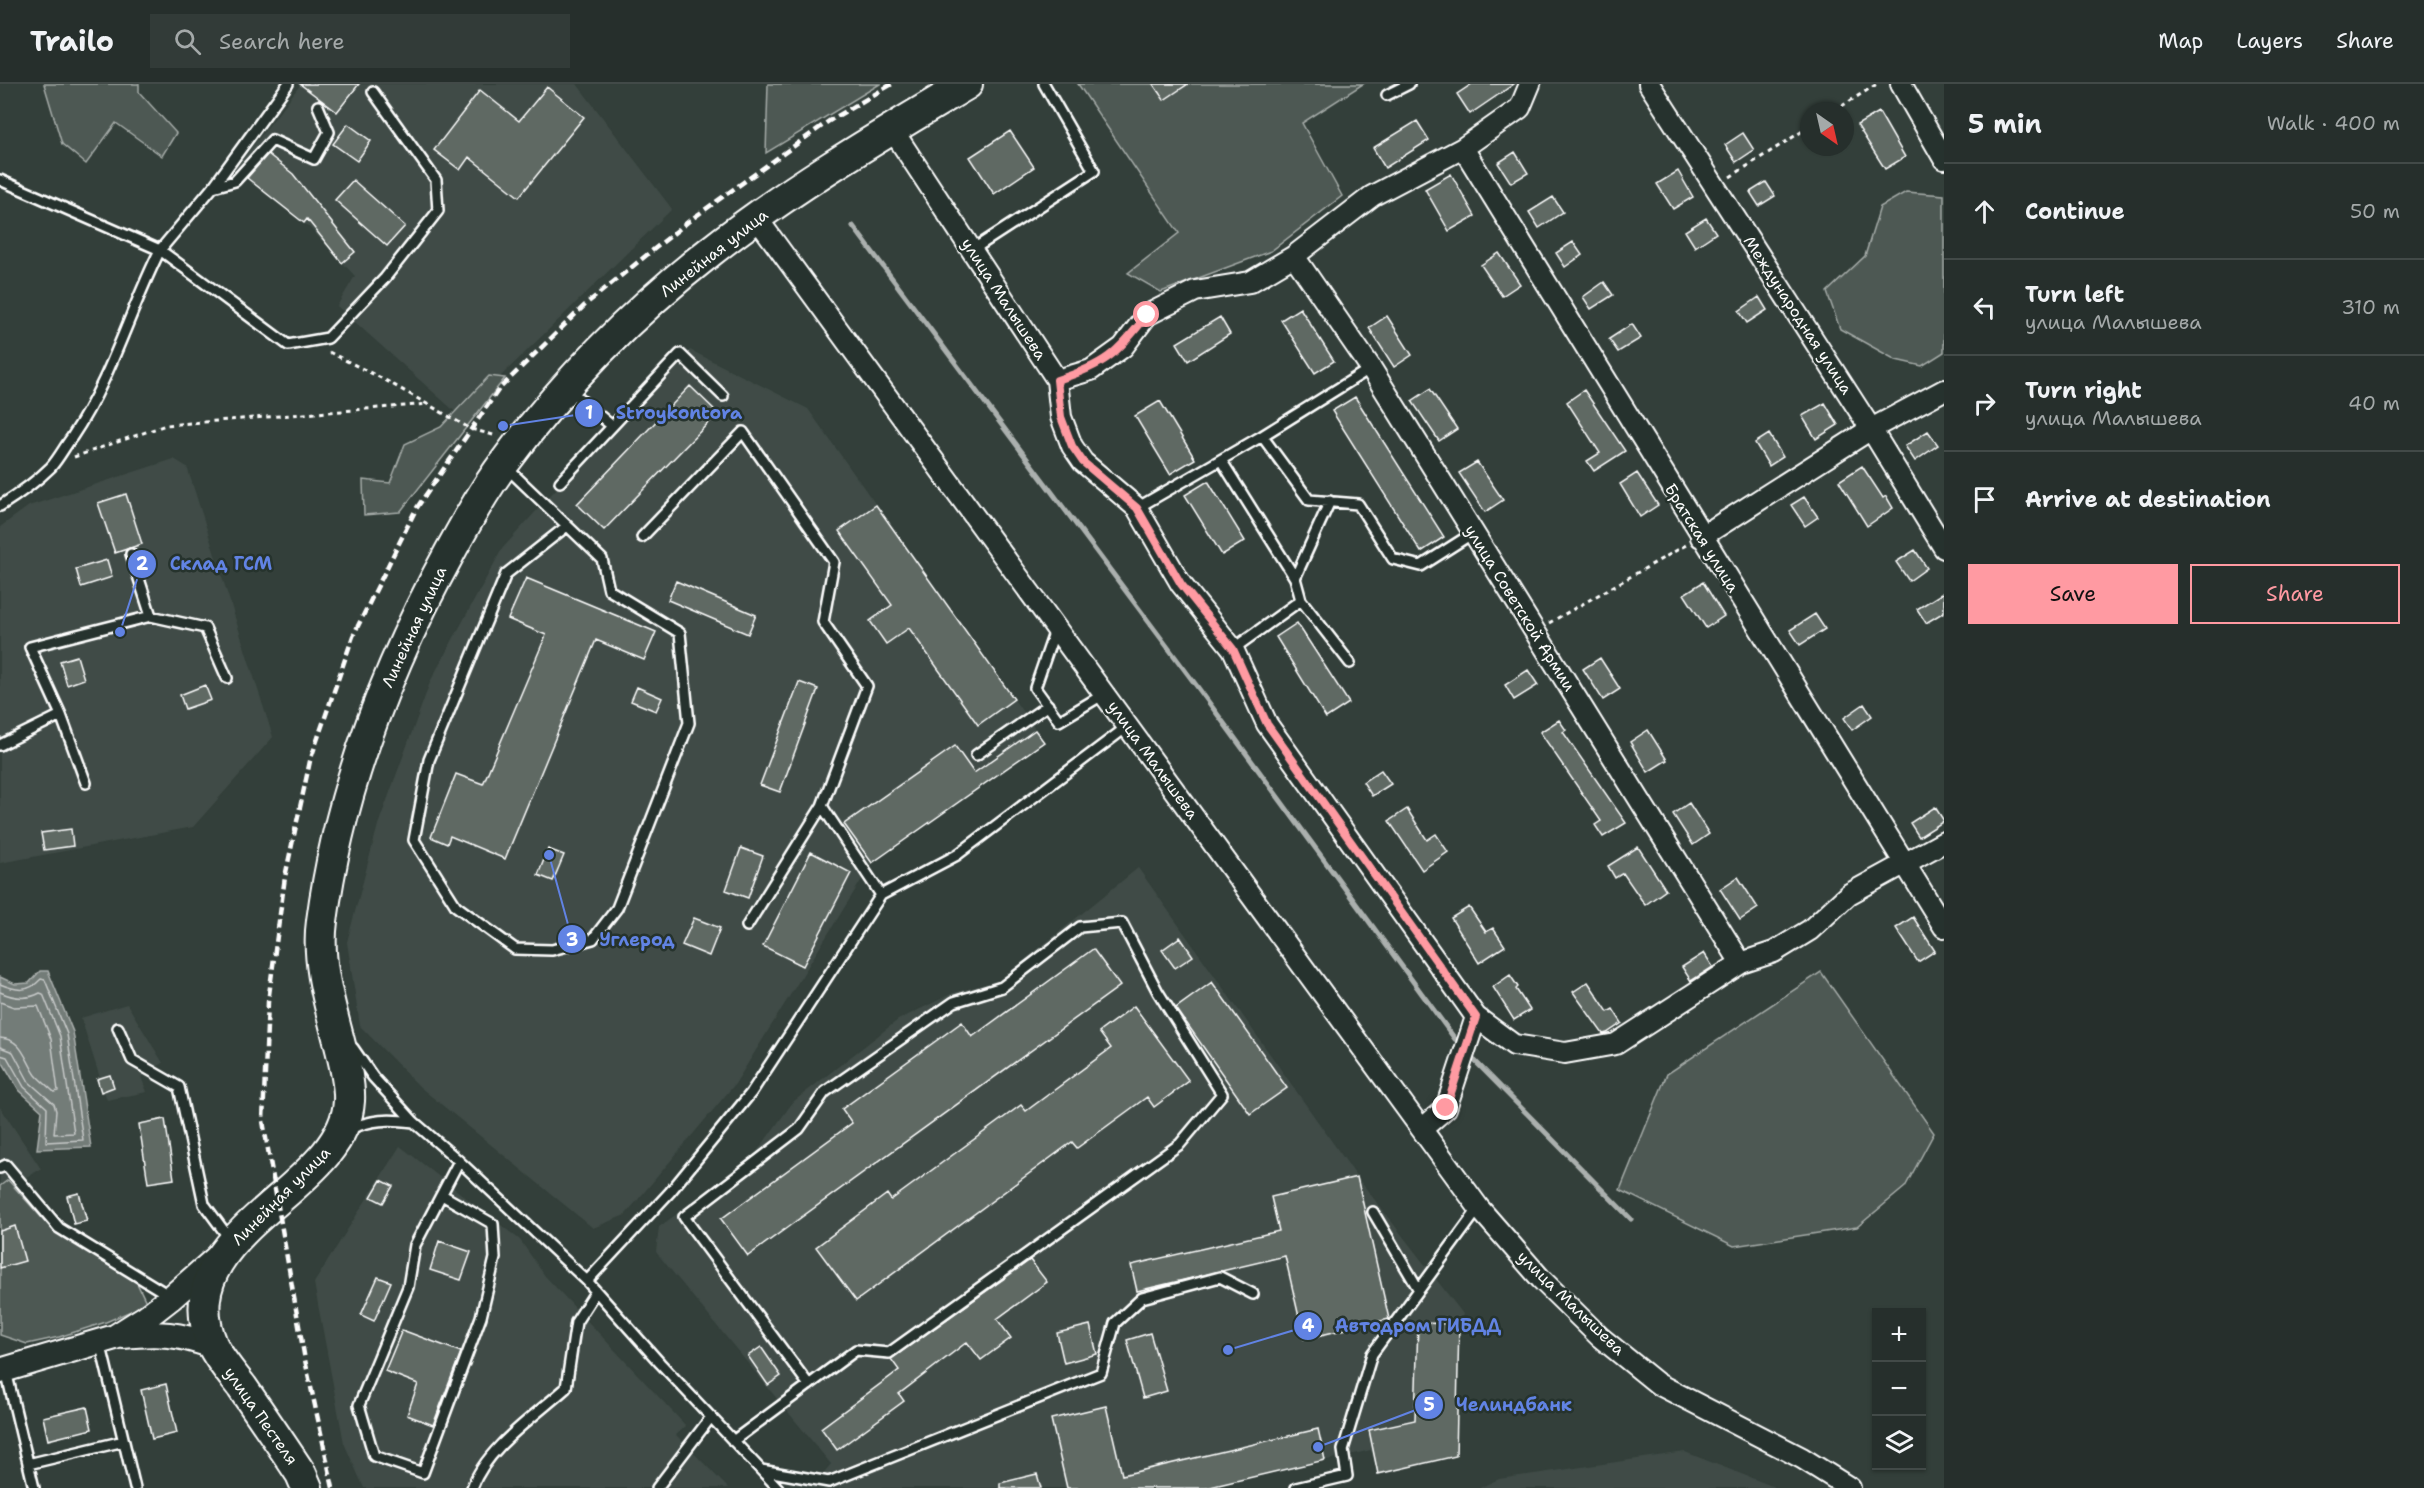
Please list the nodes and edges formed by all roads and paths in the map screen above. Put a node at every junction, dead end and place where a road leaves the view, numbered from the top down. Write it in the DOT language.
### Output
graph roads {
  1 [pos="288,84"];
  2 [pos="967,84"];
  3 [pos="1044,84"];
  4 [pos="1409,84"];
  5 [pos="1530,84"];
  6 [pos="1649,84"];
  7 [pos="1876,84"];
  8 [pos="1901,84"];
  9 [pos="373,92"];
  10 [pos="1387,95"];
  11 [pos="1848,102"];
  12 [pos="318,106"];
  13 [pos="892,129"];
  14 [pos="1800,133"];
  15 [pos="1463,148"];
  16 [pos="1944,159"];
  17 [pos="0,180"];
  18 [pos="1716,186"];
  19 [pos="213,187"];
  20 [pos="756,217"];
  21 [pos="160,250"];
  22 [pos="972,250"];
  23 [pos="1294,256"];
  24 [pos="308,341"];
  25 [pos="1371,368"];
  26 [pos="1057,380"];
  27 [pos="566,387"];
  28 [pos="1944,390"];
  29 [pos="723,396"];
  30 [pos="429,404"];
  31 [pos="612,426"];
  32 [pos="1871,429"];
  33 [pos="1262,436"];
  34 [pos="512,453"];
  35 [pos="1221,460"];
  36 [pos="52,465"];
  37 [pos="560,482"];
  38 [pos="1330,501"];
  39 [pos="0,506"];
  40 [pos="1137,508"];
  41 [pos="567,526"];
  42 [pos="1473,533"];
  43 [pos="642,537"];
  44 [pos="1701,537"];
  45 [pos="1944,548"];
  46 [pos="131,554"];
  47 [pos="1295,578"];
  48 [pos="1301,600"];
  49 [pos="151,616"];
  50 [pos="1056,628"];
  51 [pos="1534,631"];
  52 [pos="1233,649"];
  53 [pos="1350,663"];
  54 [pos="227,678"];
  55 [pos="1104,694"];
  56 [pos="1048,705"];
  57 [pos="61,715"];
  58 [pos="1128,726"];
  59 [pos="0,745"];
  60 [pos="976,755"];
  61 [pos="86,783"];
  62 [pos="822,806"];
  63 [pos="1944,842"];
  64 [pos="1906,863"];
  65 [pos="881,896"];
  66 [pos="747,926"];
  67 [pos="1944,927"];
  68 [pos="1741,963"];
  69 [pos="1476,1017"];
  70 [pos="334,1021"];
  71 [pos="118,1028"];
  72 [pos="414,1122"];
  73 [pos="1422,1129"];
  74 [pos="342,1132"];
  75 [pos="0,1156"];
  76 [pos="459,1161"];
  77 [pos="3,1167"];
  78 [pos="442,1195"];
  79 [pos="1479,1208"];
  80 [pos="1373,1212"];
  81 [pos="232,1243"];
  82 [pos="587,1281"];
  83 [pos="1419,1290"];
  84 [pos="596,1291"];
  85 [pos="1253,1294"];
  86 [pos="172,1297"];
  87 [pos="107,1339"];
  88 [pos="213,1346"];
  89 [pos="3,1370"];
  90 [pos="809,1385"];
  91 [pos="711,1417"];
  92 [pos="124,1441"];
  93 [pos="733,1441"];
  94 [pos="28,1464"];
  95 [pos="761,1470"];
  96 [pos="34,1488"];
  97 [pos="135,1488"];
  98 [pos="307,1488"];
  99 [pos="472,1488"];
  100 [pos="657,1488"];
  101 [pos="778,1488"];
  102 [pos="1296,1488"];
  103 [pos="1850,1488"];
  1 -- 19 [label="lane"];
  2 -- 13 [label="main road, Линейная улица"];
  3 -- 22 [label="lane"];
  4 -- 10 [label="lane"];
  5 -- 15 [label="street"];
  6 -- 18 [label="street, Международная улица"];
  7 -- 11 [label="path"];
  8 -- 16 [label="street"];
  9 -- 24 [label="lane"];
  12 -- 19 [label="lane"];
  13 -- 20 [label="main road, Линейная улица"];
  13 -- 22 [label="street, улица Малышева"];
  14 -- 18 [label="path"];
  15 -- 23 [label="street"];
  15 -- 44 [label="street, Братская улица"];
  17 -- 21 [label="lane"];
  18 -- 32 [label="street, Международная улица"];
  19 -- 21 [label="lane"];
  20 -- 27 [label="main road, Линейная улица"];
  20 -- 50 [label="street, улица Малышева"];
  21 -- 24 [label="lane"];
  21 -- 36 [label="lane"];
  22 -- 26 [label="street, улица Малышева"];
  23 -- 25 [label="street, улица Советской Армии"];
  23 -- 26 [label="street"];
  24 -- 30 [label="path"];
  25 -- 33 [label="lane"];
  25 -- 42 [label="street, улица Советской Армии"];
  26 -- 40 [label="street, улица Малышева"];
  27 -- 31 [label="lane"];
  27 -- 34 [label="main road, Линейная улица"];
  28 -- 32 [label="street"];
  29 -- 31 [label="lane"];
  30 -- 34 [label="path"];
  30 -- 36 [label="path"];
  31 -- 37 [label="lane"];
  32 -- 44 [label="street"];
  32 -- 45 [label="street, Международная улица"];
  33 -- 35 [label="lane"];
  33 -- 38 [label="lane"];
  34 -- 41 [label="lane"];
  34 -- 70 [label="main road, Линейная улица"];
  35 -- 40 [label="lane"];
  35 -- 47 [label="lane"];
  36 -- 39 [label="lane"];
  38 -- 42 [label="lane"];
  38 -- 47 [label="lane"];
  40 -- 52 [label="street, улица Малышева"];
  41 -- 41 [label="lane"];
  42 -- 51 [label="street, улица Советской Армии"];
  43 -- 62 [label="lane"];
  44 -- 51 [label="path"];
  44 -- 64 [label="street, Братская улица"];
  46 -- 49 [label="lane"];
  47 -- 48 [label="lane"];
  48 -- 52 [label="lane"];
  48 -- 53 [label="lane"];
  49 -- 54 [label="lane"];
  49 -- 57 [label="lane"];
  50 -- 55 [label="street, улица Малышева"];
  50 -- 56 [label="lane"];
  51 -- 68 [label="street, улица Советской Армии"];
  52 -- 69 [label="street, улица Малышева"];
  55 -- 56 [label="lane"];
  55 -- 58 [label="street, улица Малышева"];
  56 -- 60 [label="lane"];
  57 -- 59 [label="lane"];
  57 -- 61 [label="lane"];
  58 -- 65 [label="lane"];
  58 -- 73 [label="street, улица Малышева"];
  62 -- 65 [label="lane"];
  62 -- 66 [label="lane"];
  63 -- 64 [label="street, улица Малышева"];
  64 -- 67 [label="street, Братская улица"];
  64 -- 68 [label="street, улица Малышева"];
  65 -- 82 [label="lane"];
  68 -- 69 [label="street, улица Малышева"];
  69 -- 73 [label="street"];
  70 -- 72 [label="lane"];
  70 -- 74 [label="main road, Линейная улица"];
  71 -- 81 [label="lane"];
  72 -- 74 [label="lane"];
  72 -- 76 [label="lane"];
  73 -- 79 [label="street, улица Малышева"];
  74 -- 81 [label="main road, Линейная улица"];
  75 -- 77 [label="lane"];
  76 -- 78 [label="lane"];
  76 -- 82 [label="lane"];
  77 -- 86 [label="lane"];
  78 -- 78 [label="lane"];
  79 -- 83 [label="lane"];
  79 -- 103 [label="street, улица Малышева"];
  80 -- 83 [label="lane"];
  81 -- 86 [label="street"];
  81 -- 88 [label="main road, Линейная улица"];
  82 -- 84 [label="lane"];
  83 -- 102 [label="lane"];
  84 -- 91 [label="lane"];
  84 -- 99 [label="lane"];
  85 -- 95 [label="lane"];
  86 -- 87 [label="street"];
  87 -- 88 [label="street"];
  87 -- 89 [label="street"];
  87 -- 92 [label="lane"];
  88 -- 98 [label="main road, улица Пестеля"];
  89 -- 94 [label="lane"];
  90 -- 90 [label="lane"];
  90 -- 93 [label="lane"];
  91 -- 93 [label="lane"];
  91 -- 100 [label="lane"];
  92 -- 94 [label="lane"];
  92 -- 97 [label="lane"];
  93 -- 95 [label="lane"];
  94 -- 96 [label="lane"];
  95 -- 101 [label="lane"];
}
